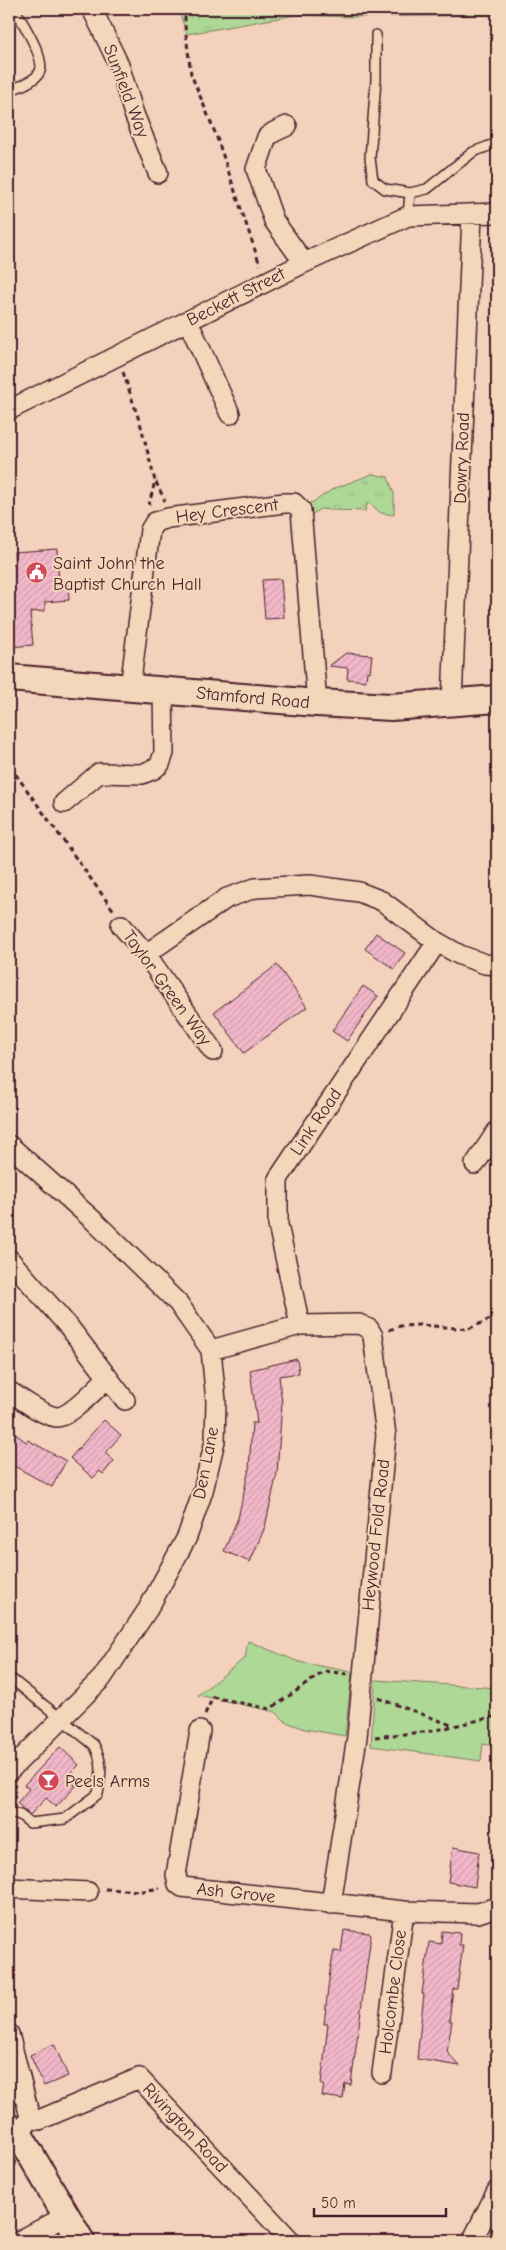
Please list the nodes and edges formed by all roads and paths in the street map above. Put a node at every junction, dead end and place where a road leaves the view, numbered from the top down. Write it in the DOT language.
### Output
graph roads {
  1 [pos="15,9"];
  2 [pos="92,9"];
  3 [pos="190,9"];
  4 [pos="376,35"];
  5 [pos="9,91"];
  6 [pos="286,126"];
  7 [pos="497,143"];
  8 [pos="158,173"];
  9 [pos="410,193"];
  10 [pos="497,213"];
  11 [pos="472,214"];
  12 [pos="408,216"];
  13 [pos="304,262"];
  14 [pos="266,282"];
  15 [pos="188,320"];
  16 [pos="118,356"];
  17 [pos="9,410"];
  18 [pos="230,414"];
  19 [pos="153,526"];
  20 [pos="9,554"];
  21 [pos="11,565"];
  22 [pos="9,678"];
  23 [pos="130,688"];
  24 [pos="163,691"];
  25 [pos="497,699"];
  26 [pos="452,702"];
  27 [pos="317,703"];
  28 [pos="9,768"];
  29 [pos="64,803"];
  30 [pos="121,925"];
  31 [pos="437,942"];
  32 [pos="146,954"];
  33 [pos="497,965"];
  34 [pos="214,1050"];
  35 [pos="497,1131"];
  36 [pos="9,1145"];
  37 [pos="475,1164"];
  38 [pos="9,1259"];
  39 [pos="497,1316"];
  40 [pos="300,1325"];
  41 [pos="373,1336"];
  42 [pos="211,1350"];
  43 [pos="108,1377"];
  44 [pos="9,1391"];
  45 [pos="125,1400"];
  46 [pos="362,1676"];
  47 [pos="9,1677"];
  48 [pos="362,1696"];
  49 [pos="497,1716"];
  50 [pos="62,1718"];
  51 [pos="455,1726"];
  52 [pos="200,1731"];
  53 [pos="358,1737"];
  54 [pos="9,1771"];
  55 [pos="9,1812"];
  56 [pos="178,1884"];
  57 [pos="9,1888"];
  58 [pos="88,1892"];
  59 [pos="331,1904"];
  60 [pos="497,1907"];
  61 [pos="404,1910"];
  62 [pos="9,2034"];
  63 [pos="382,2073"];
  64 [pos="20,2127"];
  65 [pos="497,2191"];
  66 [pos="66,2216"];
  67 [pos="19,2241"];
  68 [pos="81,2241"];
  69 [pos="291,2241"];
  70 [pos="472,2241"];
  1 -- 5 [label="lane"];
  2 -- 8 [label="street, Sunfield Way"];
  3 -- 14 [label="path"];
  4 -- 9 [label="lane"];
  6 -- 13 [label="street"];
  7 -- 9 [label="lane"];
  9 -- 12 [label="lane"];
  10 -- 11 [label="street, Beckett Street"];
  11 -- 12 [label="street, Beckett Street"];
  11 -- 26 [label="street, Dowry Road"];
  12 -- 13 [label="street, Beckett Street"];
  13 -- 14 [label="street, Beckett Street"];
  14 -- 15 [label="street, Beckett Street"];
  15 -- 16 [label="street, Beckett Street"];
  15 -- 18 [label="street"];
  16 -- 17 [label="street, Beckett Street"];
  16 -- 19 [label="path"];
  19 -- 23 [label="street, Hey Crescent"];
  19 -- 27 [label="street, Hey Crescent"];
  20 -- 21 [label="path"];
  22 -- 23 [label="street, Stamford Road"];
  23 -- 24 [label="street, Stamford Road"];
  24 -- 27 [label="street, Stamford Road"];
  24 -- 29 [label="street"];
  25 -- 26 [label="street, Stamford Road"];
  26 -- 27 [label="street, Stamford Road"];
  28 -- 30 [label="path"];
  30 -- 32 [label="street, Taylor Green Way"];
  31 -- 32 [label="street"];
  31 -- 33 [label="street"];
  31 -- 40 [label="street, Link Road"];
  32 -- 34 [label="street, Taylor Green Way"];
  35 -- 37 [label="street"];
  36 -- 42 [label="street, Den Lane"];
  38 -- 43 [label="street"];
  39 -- 41 [label="path"];
  40 -- 41 [label="street"];
  40 -- 42 [label="street"];
  41 -- 46 [label="street, Heywood Fold Road"];
  42 -- 50 [label="street, Den Lane"];
  43 -- 44 [label="street"];
  43 -- 45 [label="street"];
  46 -- 48 [label="street, Heywood Fold Road"];
  46 -- 52 [label="path"];
  47 -- 50 [label="lane"];
  48 -- 51 [label="path"];
  48 -- 53 [label="street, Heywood Fold Road"];
  49 -- 51 [label="path"];
  50 -- 54 [label="street, Den Lane"];
  50 -- 55 [label="lane"];
  51 -- 53 [label="path"];
  52 -- 56 [label="street, Ash Grove"];
  53 -- 59 [label="street, Heywood Fold Road"];
  56 -- 58 [label="path"];
  56 -- 59 [label="street, Ash Grove"];
  57 -- 58 [label="street"];
  59 -- 61 [label="street, Ash Grove"];
  60 -- 61 [label="street, Ash Grove"];
  61 -- 63 [label="street, Holcombe Close"];
  62 -- 64 [label="street"];
  64 -- 66 [label="street"];
  64 -- 69 [label="street, Rivington Road"];
  65 -- 70 [label="street"];
  66 -- 67 [label="street"];
  66 -- 68 [label="street"];
}
